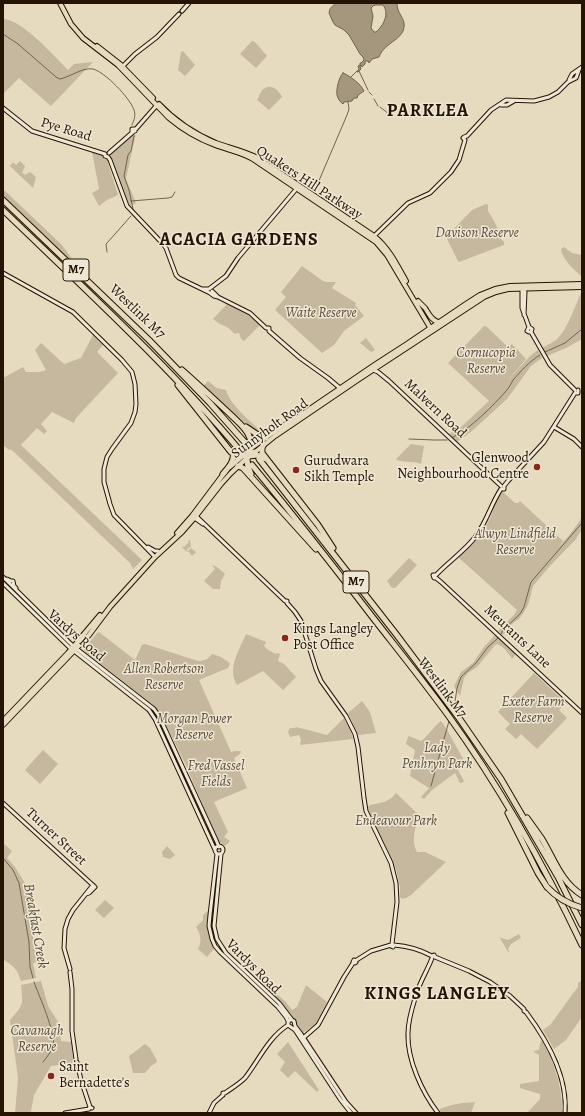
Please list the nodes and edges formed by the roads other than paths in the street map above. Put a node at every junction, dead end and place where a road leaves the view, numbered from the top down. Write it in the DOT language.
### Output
graph roads {
  1 [pos="62,3"];
  2 [pos="189,3"];
  3 [pos="122,67"];
  4 [pos="581,69"];
  5 [pos="158,105"];
  6 [pos="3,108"];
  7 [pos="107,154"];
  8 [pos="298,187"];
  9 [pos="3,200"];
  10 [pos="3,210"];
  11 [pos="373,238"];
  12 [pos="3,273"];
  13 [pos="582,284"];
  14 [pos="582,287"];
  15 [pos="523,288"];
  16 [pos="210,291"];
  17 [pos="418,301"];
  18 [pos="426,320"];
  19 [pos="438,322"];
  20 [pos="433,328"];
  21 [pos="416,338"];
  22 [pos="149,340"];
  23 [pos="164,367"];
  24 [pos="374,368"];
  25 [pos="341,389"];
  26 [pos="237,421"];
  27 [pos="554,426"];
  28 [pos="266,438"];
  29 [pos="264,444"];
  30 [pos="582,447"];
  31 [pos="233,453"];
  32 [pos="248,454"];
  33 [pos="259,459"];
  34 [pos="266,459"];
  35 [pos="252,465"];
  36 [pos="238,466"];
  37 [pos="223,474"];
  38 [pos="502,487"];
  39 [pos="274,503"];
  40 [pos="194,516"];
  41 [pos="144,546"];
  42 [pos="158,551"];
  43 [pos="154,556"];
  44 [pos="333,567"];
  45 [pos="3,576"];
  46 [pos="356,582"];
  47 [pos="3,583"];
  48 [pos="73,648"];
  49 [pos="582,713"];
  50 [pos="3,721"];
  51 [pos="3,725"];
  52 [pos="182,767"];
  53 [pos="485,770"];
  54 [pos="501,779"];
  55 [pos="187,787"];
  56 [pos="197,798"];
  57 [pos="3,803"];
  58 [pos="219,847"];
  59 [pos="218,853"];
  60 [pos="582,895"];
  61 [pos="582,908"];
  62 [pos="582,925"];
  63 [pos="392,945"];
  64 [pos="582,945"];
  65 [pos="433,957"];
  66 [pos="291,1023"];
  67 [pos="302,1039"];
  68 [pos="91,1110"];
  69 [pos="65,1113"];
  70 [pos="209,1113"];
  71 [pos="351,1113"];
  72 [pos="356,1113"];
  73 [pos="438,1113"];
  74 [pos="565,1113"];
  1 -- 3 [label="main road, Quakers Hill Parkway"];
  2 -- 3 [label="street"];
  3 -- 5 [label="main road, Quakers Hill Parkway"];
  4 -- 11 [label="street"];
  5 -- 7 [label="street"];
  5 -- 8 [label="main road, Quakers Hill Parkway"];
  6 -- 7 [label="street, Pye Road"];
  7 -- 16 [label="street"];
  8 -- 11 [label="main road, Quakers Hill Parkway"];
  8 -- 16 [label="street"];
  9 -- 22 [label="highway, Westlink M7 / M7"];
  10 -- 23 [label="highway, Westlink M7 / M7"];
  11 -- 17 [label="main road, Quakers Hill Parkway"];
  11 -- 18 [label="main road, Quakers Hill Parkway"];
  12 -- 41 [label="street"];
  13 -- 15 [label="main road, Sunnyholt Road"];
  14 -- 15 [label="main road, Sunnyholt Road"];
  15 -- 19 [label="main road, Sunnyholt Road"];
  15 -- 20 [label="main road, Sunnyholt Road"];
  15 -- 27 [label="street"];
  16 -- 25 [label="street"];
  17 -- 19 [label="main road"];
  17 -- 20 [label="main road, Quakers Hill Parkway"];
  18 -- 20 [label="main road, Quakers Hill Parkway"];
  18 -- 21 [label="main road"];
  19 -- 20 [label="main road, Sunnyholt Road"];
  20 -- 21 [label="main road, Sunnyholt Road"];
  20 -- 24 [label="main road, Sunnyholt Road"];
  21 -- 24 [label="main road, Sunnyholt Road"];
  22 -- 26 [label="highway"];
  22 -- 32 [label="highway, Westlink M7 / M7"];
  23 -- 31 [label="highway, M7"];
  23 -- 32 [label="highway, Westlink M7 / M7"];
  24 -- 25 [label="main road, Sunnyholt Road"];
  24 -- 38 [label="street, Malvern Road"];
  25 -- 28 [label="main road, Sunnyholt Road"];
  25 -- 29 [label="main road, Sunnyholt Road"];
  26 -- 28 [label="highway"];
  26 -- 32 [label="highway"];
  27 -- 30 [label="street"];
  27 -- 38 [label="street"];
  28 -- 32 [label="main road, Sunnyholt Road"];
  29 -- 32 [label="main road, Sunnyholt Road"];
  29 -- 34 [label="highway"];
  31 -- 32 [label="highway"];
  31 -- 37 [label="highway"];
  32 -- 34 [label="highway"];
  32 -- 36 [label="main road, Sunnyholt Road"];
  32 -- 37 [label="main road, Sunnyholt Road"];
  32 -- 39 [label="highway"];
  33 -- 46 [label="highway, Westlink M7 / M7"];
  34 -- 46 [label="highway, M7"];
  35 -- 44 [label="highway, Westlink M7 / M7"];
  36 -- 39 [label="highway"];
  36 -- 40 [label="main road, Sunnyholt Road"];
  37 -- 40 [label="main road, Sunnyholt Road"];
  38 -- 49 [label="street, Meurants Lane"];
  39 -- 44 [label="highway"];
  40 -- 42 [label="main road, Sunnyholt Road"];
  40 -- 43 [label="main road, Sunnyholt Road"];
  40 -- 63 [label="street"];
  41 -- 42 [label="street"];
  41 -- 43 [label="street"];
  42 -- 43 [label="main road, Sunnyholt Road"];
  43 -- 48 [label="main road, Sunnyholt Road"];
  44 -- 53 [label="highway, Westlink M7 / M7"];
  45 -- 48 [label="street, Vardys Road"];
  46 -- 54 [label="highway, Westlink M7 / M7"];
  47 -- 48 [label="street, Vardys Road"];
  48 -- 50 [label="main road, Sunnyholt Road"];
  48 -- 51 [label="main road, Sunnyholt Road"];
  48 -- 52 [label="street, Vardys Road"];
  48 -- 55 [label="street, Vardys Road"];
  52 -- 55 [label="street"];
  52 -- 56 [label="street, Vardys Road"];
  53 -- 61 [label="highway, M7, bridge"];
  53 -- 64 [label="highway, Westlink M7 / M7"];
  54 -- 60 [label="highway"];
  54 -- 62 [label="highway, Westlink M7 / M7"];
  55 -- 56 [label="street"];
  55 -- 59 [label="street, Vardys Road"];
  56 -- 58 [label="street, Vardys Road"];
  57 -- 68 [label="street, Turner Street"];
  58 -- 59 [label="street"];
  58 -- 59 [label="street, Vardys Road"];
  59 -- 66 [label="street, Vardys Road"];
  63 -- 65 [label="street"];
  63 -- 67 [label="street"];
  65 -- 73 [label="street"];
  65 -- 74 [label="street"];
  66 -- 67 [label="street, Vardys Road"];
  66 -- 70 [label="street"];
  67 -- 71 [label="street, Vardys Road"];
  67 -- 72 [label="street, Vardys Road"];
  68 -- 69 [label="street"];
}
